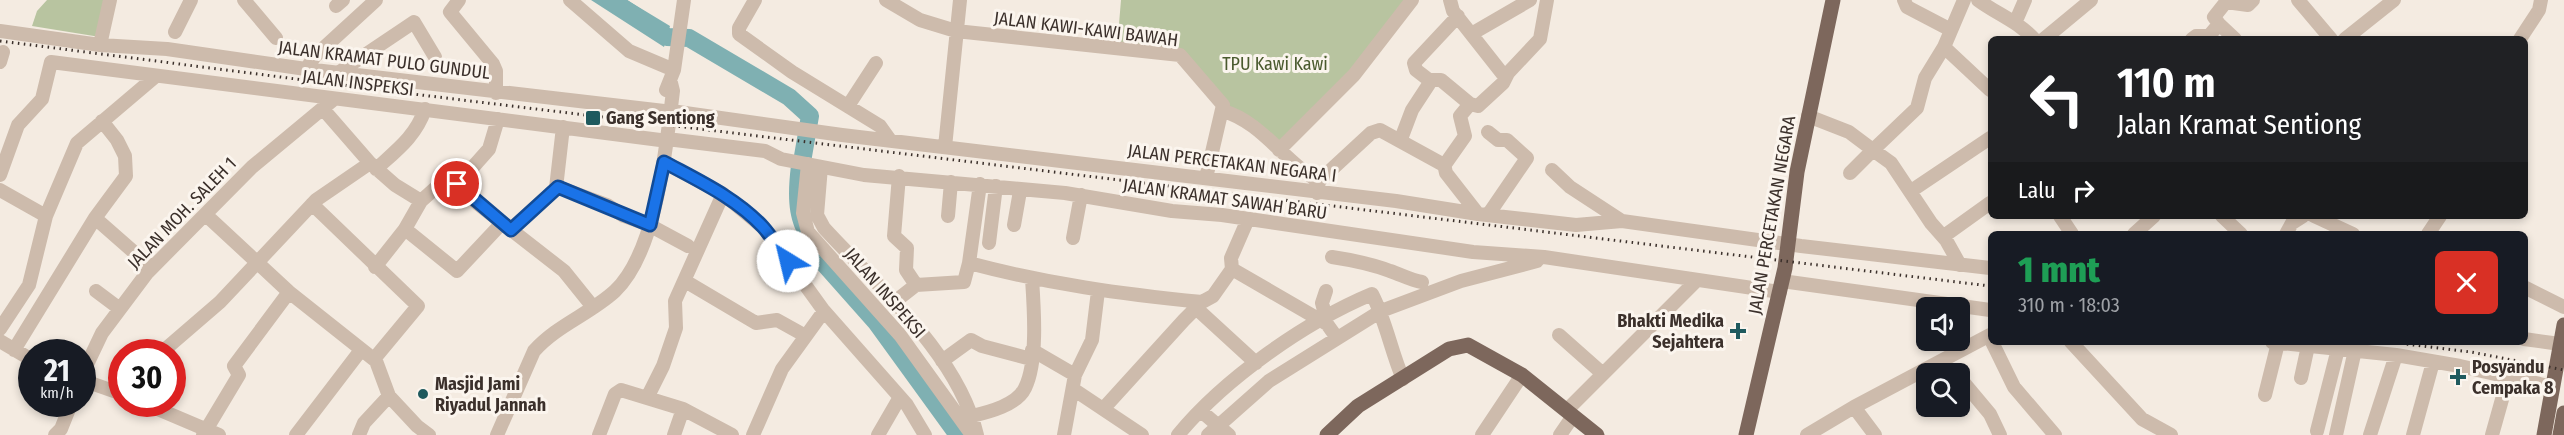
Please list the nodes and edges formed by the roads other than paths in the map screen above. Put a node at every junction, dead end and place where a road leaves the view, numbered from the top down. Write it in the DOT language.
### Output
graph roads {
  1 [pos="110,0"];
  2 [pos="190,0"];
  3 [pos="244,0"];
  4 [pos="376,0"];
  5 [pos="459,0"];
  6 [pos="570,0"];
  7 [pos="684,0"];
  8 [pos="755,0"];
  9 [pos="886,0"];
  10 [pos="960,0"];
  11 [pos="1412,0"];
  12 [pos="1450,0"];
  13 [pos="1529,0"];
  14 [pos="1547,0"];
  15 [pos="1833,0"];
  16 [pos="1904,0"];
  17 [pos="1964,0"];
  18 [pos="1978,0"];
  19 [pos="2025,0"];
  20 [pos="2091,0"];
  21 [pos="2253,0"];
  22 [pos="2298,0"];
  23 [pos="2394,0"];
  24 [pos="2541,0"];
  25 [pos="1458,16"];
  26 [pos="2015,23"];
  27 [pos="2219,24"];
  28 [pos="1950,30"];
  29 [pos="0,31"];
  30 [pos="956,31"];
  31 [pos="1473,33"];
  32 [pos="2030,36"];
  33 [pos="2050,36"];
  34 [pos="2209,36"];
  35 [pos="2232,36"];
  36 [pos="2328,36"];
  37 [pos="2349,36"];
  38 [pos="2522,36"];
  39 [pos="276,38"];
  40 [pos="171,41"];
  41 [pos="100,45"];
  42 [pos="1944,46"];
  43 [pos="435,57"];
  44 [pos="876,63"];
  45 [pos="306,69"];
  46 [pos="341,71"];
  47 [pos="156,75"];
  48 [pos="673,76"];
  49 [pos="1505,76"];
  50 [pos="1429,80"];
  51 [pos="1988,88"];
  52 [pos="496,93"];
  53 [pos="334,99"];
  54 [pos="1470,104"];
  55 [pos="848,106"];
  56 [pos="323,109"];
  57 [pos="425,109"];
  58 [pos="667,111"];
  59 [pos="1223,111"];
  60 [pos="1808,116"];
  61 [pos="498,119"];
  62 [pos="102,121"];
  63 [pos="563,127"];
  64 [pos="1488,132"];
  65 [pos="1401,139"];
  66 [pos="1988,139"];
  67 [pos="664,140"];
  68 [pos="890,140"];
  69 [pos="945,147"];
  70 [pos="1279,150"];
  71 [pos="1873,150"];
  72 [pos="664,162"];
  73 [pos="807,164"];
  74 [pos="1444,164"];
  75 [pos="373,166"];
  76 [pos="1552,170"];
  77 [pos="1850,173"];
  78 [pos="0,175"];
  79 [pos="899,176"];
  80 [pos="660,178"];
  81 [pos="1206,178"];
  82 [pos="951,182"];
  83 [pos="457,184"];
  84 [pos="980,184"];
  85 [pos="996,186"];
  86 [pos="1318,187"];
  87 [pos="556,188"];
  88 [pos="0,190"];
  89 [pos="1020,191"];
  90 [pos="1911,191"];
  91 [pos="723,194"];
  92 [pos="1081,195"];
  93 [pos="422,201"];
  94 [pos="312,204"];
  95 [pos="1988,204"];
  96 [pos="1483,214"];
  97 [pos="206,215"];
  98 [pos="46,216"];
  99 [pos="948,216"];
  100 [pos="95,218"];
  101 [pos="1248,219"];
  102 [pos="2151,219"];
  103 [pos="2225,219"];
  104 [pos="2298,219"];
  105 [pos="2320,219"];
  106 [pos="1622,220"];
  107 [pos="650,225"];
  108 [pos="1014,225"];
  109 [pos="507,226"];
  110 [pos="405,229"];
  111 [pos="2137,231"];
  112 [pos="2238,231"];
  113 [pos="2288,231"];
  114 [pos="2346,231"];
  115 [pos="1944,236"];
  116 [pos="1073,238"];
  117 [pos="989,243"];
  118 [pos="1788,244"];
  119 [pos="688,246"];
  120 [pos="1332,257"];
  121 [pos="1544,257"];
  122 [pos="256,262"];
  123 [pos="969,263"];
  124 [pos="1960,265"];
  125 [pos="375,267"];
  126 [pos="152,268"];
  127 [pos="1988,268"];
  128 [pos="1232,269"];
  129 [pos="1032,279"];
  130 [pos="1697,280"];
  131 [pos="685,281"];
  132 [pos="916,285"];
  133 [pos="1781,287"];
  134 [pos="1422,289"];
  135 [pos="2528,290"];
  136 [pos="96,291"];
  137 [pos="1098,291"];
  138 [pos="1326,291"];
  139 [pos="289,292"];
  140 [pos="893,303"];
  141 [pos="1199,305"];
  142 [pos="593,307"];
  143 [pos="2564,308"];
  144 [pos="120,309"];
  145 [pos="1988,310"];
  146 [pos="824,311"];
  147 [pos="1381,311"];
  148 [pos="1323,319"];
  149 [pos="2564,324"];
  150 [pos="0,329"];
  151 [pos="804,335"];
  152 [pos="1559,335"];
  153 [pos="1988,336"];
  154 [pos="177,339"];
  155 [pos="1337,339"];
  156 [pos="2528,340"];
  157 [pos="0,341"];
  158 [pos="2560,344"];
  159 [pos="1993,345"];
  160 [pos="2074,345"];
  161 [pos="2278,345"];
  162 [pos="2298,345"];
  163 [pos="96,346"];
  164 [pos="2308,346"];
  165 [pos="2338,349"];
  166 [pos="14,350"];
  167 [pos="361,350"];
  168 [pos="2355,350"];
  169 [pos="18,352"];
  170 [pos="1031,355"];
  171 [pos="2396,355"];
  172 [pos="374,359"];
  173 [pos="1944,360"];
  174 [pos="942,361"];
  175 [pos="2433,362"];
  176 [pos="1256,363"];
  177 [pos="1947,363"];
  178 [pos="1602,374"];
  179 [pos="1522,375"];
  180 [pos="2301,378"];
  181 [pos="2508,378"];
  182 [pos="1404,379"];
  183 [pos="1074,382"];
  184 [pos="2553,387"];
  185 [pos="1970,390"];
  186 [pos="2265,395"];
  187 [pos="389,396"];
  188 [pos="900,397"];
  189 [pos="647,398"];
  190 [pos="1854,407"];
  191 [pos="1104,408"];
  192 [pos="683,409"];
  193 [pos="1201,411"];
  194 [pos="1570,413"];
  195 [pos="2564,413"];
  196 [pos="972,416"];
  197 [pos="66,417"];
  198 [pos="174,417"];
  199 [pos="413,431"];
  200 [pos="2317,431"];
  201 [pos="1218,432"];
  202 [pos="209,433"];
  203 [pos="55,435"];
  204 [pos="296,435"];
  205 [pos="359,435"];
  206 [pos="429,435"];
  207 [pos="497,435"];
  208 [pos="599,435"];
  209 [pos="674,435"];
  210 [pos="732,435"];
  211 [pos="753,435"];
  212 [pos="878,435"];
  213 [pos="925,435"];
  214 [pos="972,435"];
  215 [pos="977,435"];
  216 [pos="1064,435"];
  217 [pos="1142,435"];
  218 [pos="1178,435"];
  219 [pos="1327,435"];
  220 [pos="1482,435"];
  221 [pos="1560,435"];
  222 [pos="1597,435"];
  223 [pos="1746,435"];
  224 [pos="1807,435"];
  225 [pos="1875,435"];
  226 [pos="2000,435"];
  227 [pos="2055,435"];
  228 [pos="2171,435"];
  229 [pos="2336,435"];
  230 [pos="2370,435"];
  231 [pos="2412,435"];
  232 [pos="2492,435"];
  233 [pos="2544,435"];
  234 [pos="2560,435"];
  1 -- 41 [label="street"];
  2 -- 40 [label="street"];
  3 -- 39 [label="street"];
  4 -- 45 [label="street"];
  5 -- 52 [label="street"];
  6 -- 48 [label="street"];
  7 -- 48 [label="street"];
  8 -- 55 [label="street"];
  9 -- 30 [label="street, JALAN KAWI-KAWI BAWAH"];
  10 -- 30 [label="street"];
  11 -- 70 [label="street"];
  12 -- 25 [label="street"];
  13 -- 31 [label="street"];
  14 -- 49 [label="street"];
  15 -- 60 [label="main road, JALAN PERCETAKAN NEGARA"];
  16 -- 28 [label="street"];
  17 -- 28 [label="street"];
  18 -- 26 [label="street"];
  19 -- 26 [label="street"];
  20 -- 33 [label="street"];
  21 -- 27 [label="street"];
  22 -- 36 [label="street"];
  23 -- 37 [label="street"];
  24 -- 38 [label="street"];
  25 -- 31 [label="street"];
  25 -- 50 [label="street"];
  26 -- 32 [label="street"];
  27 -- 34 [label="street"];
  27 -- 35 [label="street"];
  28 -- 42 [label="street"];
  29 -- 41 [label="street, JALAN KRAMAT PULO GUNDUL"];
  30 -- 59 [label="street, JALAN KAWI-KAWI BAWAH"];
  30 -- 69 [label="street"];
  31 -- 49 [label="street"];
  40 -- 41 [label="street, JALAN KRAMAT PULO GUNDUL"];
  40 -- 45 [label="street, JALAN KRAMAT PULO GUNDUL"];
  42 -- 51 [label="street"];
  42 -- 71 [label="street"];
  43 -- 46 [label="street"];
  44 -- 55 [label="street"];
  45 -- 46 [label="street, JALAN KRAMAT PULO GUNDUL"];
  46 -- 52 [label="street, JALAN KRAMAT PULO GUNDUL"];
  47 -- 53 [label="street, JALAN INSPEKSI"];
  47 -- 62 [label="street"];
  47 -- 78 [label="street, JALAN INSPEKSI"];
  48 -- 58 [label="street"];
  49 -- 54 [label="street"];
  50 -- 54 [label="street"];
  50 -- 65 [label="street"];
  52 -- 58 [label="street, JALAN KRAMAT PULO GUNDUL"];
  53 -- 56 [label="street, JALAN MOH. SALEH 1"];
  53 -- 57 [label="street, JALAN INSPEKSI"];
  54 -- 74 [label="street"];
  55 -- 68 [label="street"];
  56 -- 75 [label="street"];
  56 -- 97 [label="street, JALAN MOH. SALEH 1"];
  57 -- 61 [label="street, JALAN INSPEKSI"];
  57 -- 75 [label="street"];
  58 -- 67 [label="street"];
  58 -- 68 [label="street, JALAN PERCETAKAN NEGARA I"];
  59 -- 70 [label="street"];
  59 -- 81 [label="street"];
  60 -- 71 [label="street"];
  60 -- 118 [label="main road, JALAN PERCETAKAN NEGARA"];
  61 -- 63 [label="street, JALAN INSPEKSI"];
  61 -- 83 [label="street"];
  62 -- 98 [label="street"];
  62 -- 100 [label="street"];
  63 -- 67 [label="street, JALAN INSPEKSI"];
  63 -- 87 [label="street"];
  64 -- 96 [label="street"];
  65 -- 74 [label="street"];
  65 -- 86 [label="street"];
  66 -- 90 [label="street"];
  67 -- 72 [label="street"];
  67 -- 73 [label="street, JALAN KRAMAT SAWAH BARU"];
  67 -- 80 [label="street"];
  68 -- 69 [label="street, JALAN PERCETAKAN NEGARA I"];
  69 -- 81 [label="street, JALAN PERCETAKAN NEGARA I"];
  70 -- 86 [label="street"];
  71 -- 77 [label="street"];
  71 -- 90 [label="street"];
  72 -- 80 [label="street"];
  72 -- 91 [label="street"];
  73 -- 79 [label="street, JALAN KRAMAT SAWAH BARU"];
  73 -- 140 [label="street"];
  73 -- 214 [label="street, JALAN INSPEKSI"];
  74 -- 96 [label="street"];
  75 -- 93 [label="street"];
  75 -- 94 [label="street"];
  76 -- 106 [label="street"];
  79 -- 82 [label="street, JALAN KRAMAT SAWAH BARU"];
  79 -- 132 [label="street"];
  80 -- 107 [label="street"];
  81 -- 86 [label="street, JALAN PERCETAKAN NEGARA I"];
  82 -- 84 [label="street, JALAN KRAMAT SAWAH BARU"];
  82 -- 99 [label="street"];
  83 -- 93 [label="street"];
  83 -- 109 [label="street"];
  84 -- 85 [label="street, JALAN KRAMAT SAWAH BARU"];
  84 -- 123 [label="street"];
  85 -- 89 [label="street, JALAN KRAMAT SAWAH BARU"];
  85 -- 117 [label="street"];
  86 -- 96 [label="street, JALAN PERCETAKAN NEGARA I"];
  87 -- 107 [label="street"];
  87 -- 109 [label="street"];
  88 -- 98 [label="street"];
  89 -- 92 [label="street, JALAN KRAMAT SAWAH BARU"];
  89 -- 108 [label="street"];
  90 -- 115 [label="street"];
  91 -- 131 [label="street"];
  91 -- 146 [label="street"];
  92 -- 101 [label="street, JALAN KRAMAT SAWAH BARU"];
  92 -- 116 [label="street"];
  93 -- 110 [label="street"];
  94 -- 122 [label="street"];
  94 -- 125 [label="street"];
  95 -- 115 [label="street"];
  96 -- 106 [label="street, JALAN PERCETAKAN NEGARA I"];
  97 -- 122 [label="street"];
  97 -- 126 [label="street, JALAN MOH. SALEH 1"];
  98 -- 150 [label="street"];
  100 -- 126 [label="street"];
  100 -- 166 [label="street"];
  101 -- 121 [label="street, JALAN KRAMAT SAWAH BARU"];
  101 -- 128 [label="street"];
  102 -- 111 [label="street"];
  103 -- 112 [label="street"];
  104 -- 113 [label="street"];
  105 -- 114 [label="street"];
  106 -- 118 [label="street, JALAN PERCETAKAN NEGARA I"];
  107 -- 119 [label="street"];
  107 -- 142 [label="street"];
  109 -- 110 [label="street"];
  109 -- 142 [label="street"];
  110 -- 125 [label="street"];
  115 -- 124 [label="street"];
  118 -- 124 [label="street, JALAN PERCETAKAN NEGARA I"];
  118 -- 133 [label="main road, JALAN PERCETAKAN NEGARA"];
  120 -- 134 [label="street"];
  121 -- 130 [label="street, JALAN KRAMAT SAWAH BARU"];
  121 -- 134 [label="street"];
  122 -- 139 [label="street"];
  122 -- 154 [label="street"];
  123 -- 129 [label="street"];
  123 -- 132 [label="street"];
  124 -- 127 [label="street, JALAN PERCETAKAN NEGARA I"];
  125 -- 172 [label="street"];
  126 -- 144 [label="street, JALAN MOH. SALEH 1"];
  128 -- 141 [label="street"];
  128 -- 148 [label="street"];
  129 -- 137 [label="street"];
  129 -- 170 [label="street"];
  130 -- 133 [label="street, JALAN KRAMAT SAWAH BARU"];
  130 -- 178 [label="street"];
  131 -- 151 [label="street"];
  131 -- 189 [label="street"];
  132 -- 140 [label="street"];
  133 -- 145 [label="street, JALAN KRAMAT SAWAH BARU"];
  133 -- 223 [label="main road, JALAN PERCETAKAN NEGARA"];
  134 -- 147 [label="street"];
  135 -- 143 [label="street"];
  136 -- 144 [label="street"];
  137 -- 141 [label="street"];
  137 -- 183 [label="street"];
  138 -- 148 [label="street"];
  139 -- 167 [label="street"];
  139 -- 202 [label="street"];
  140 -- 174 [label="street"];
  141 -- 176 [label="street"];
  141 -- 191 [label="street"];
  142 -- 207 [label="street"];
  144 -- 163 [label="street, JALAN MOH. SALEH 1"];
  146 -- 151 [label="street"];
  146 -- 188 [label="street"];
  147 -- 148 [label="street"];
  147 -- 155 [label="street"];
  147 -- 182 [label="street"];
  148 -- 155 [label="street"];
  148 -- 176 [label="street"];
  149 -- 158 [label="main road"];
  151 -- 211 [label="street"];
  152 -- 178 [label="street"];
  153 -- 173 [label="street"];
  155 -- 201 [label="street"];
  156 -- 158 [label="street"];
  157 -- 166 [label="street"];
  158 -- 184 [label="main road"];
  159 -- 227 [label="street"];
  160 -- 228 [label="street"];
  161 -- 186 [label="street"];
  162 -- 164 [label="street"];
  164 -- 165 [label="street"];
  164 -- 180 [label="street"];
  165 -- 168 [label="street"];
  165 -- 200 [label="street"];
  166 -- 169 [label="street"];
  167 -- 172 [label="street"];
  167 -- 204 [label="street"];
  168 -- 171 [label="street"];
  168 -- 229 [label="street"];
  170 -- 174 [label="street"];
  170 -- 183 [label="street"];
  170 -- 196 [label="street"];
  171 -- 175 [label="street"];
  171 -- 230 [label="street"];
  172 -- 187 [label="street"];
  173 -- 177 [label="street"];
  173 -- 190 [label="street"];
  174 -- 196 [label="street"];
  175 -- 181 [label="street"];
  175 -- 231 [label="street"];
  176 -- 193 [label="street"];
  178 -- 194 [label="street"];
  179 -- 182 [label="main road"];
  179 -- 194 [label="main road"];
  179 -- 220 [label="street"];
  181 -- 184 [label="street"];
  181 -- 232 [label="street"];
  182 -- 219 [label="main road"];
  183 -- 191 [label="street"];
  183 -- 216 [label="street"];
  184 -- 233 [label="main road"];
  185 -- 226 [label="street"];
  187 -- 199 [label="street"];
  187 -- 205 [label="street"];
  188 -- 212 [label="street"];
  188 -- 213 [label="street"];
  189 -- 192 [label="street"];
  189 -- 208 [label="street"];
  190 -- 224 [label="street"];
  190 -- 225 [label="street"];
  191 -- 217 [label="street"];
  192 -- 209 [label="street"];
  192 -- 210 [label="street"];
  193 -- 201 [label="street"];
  193 -- 218 [label="street"];
  194 -- 221 [label="street"];
  194 -- 222 [label="main road"];
  195 -- 234 [label="main road"];
  196 -- 215 [label="street"];
  197 -- 203 [label="street"];
  198 -- 202 [label="street"];
  199 -- 206 [label="street"];
}
